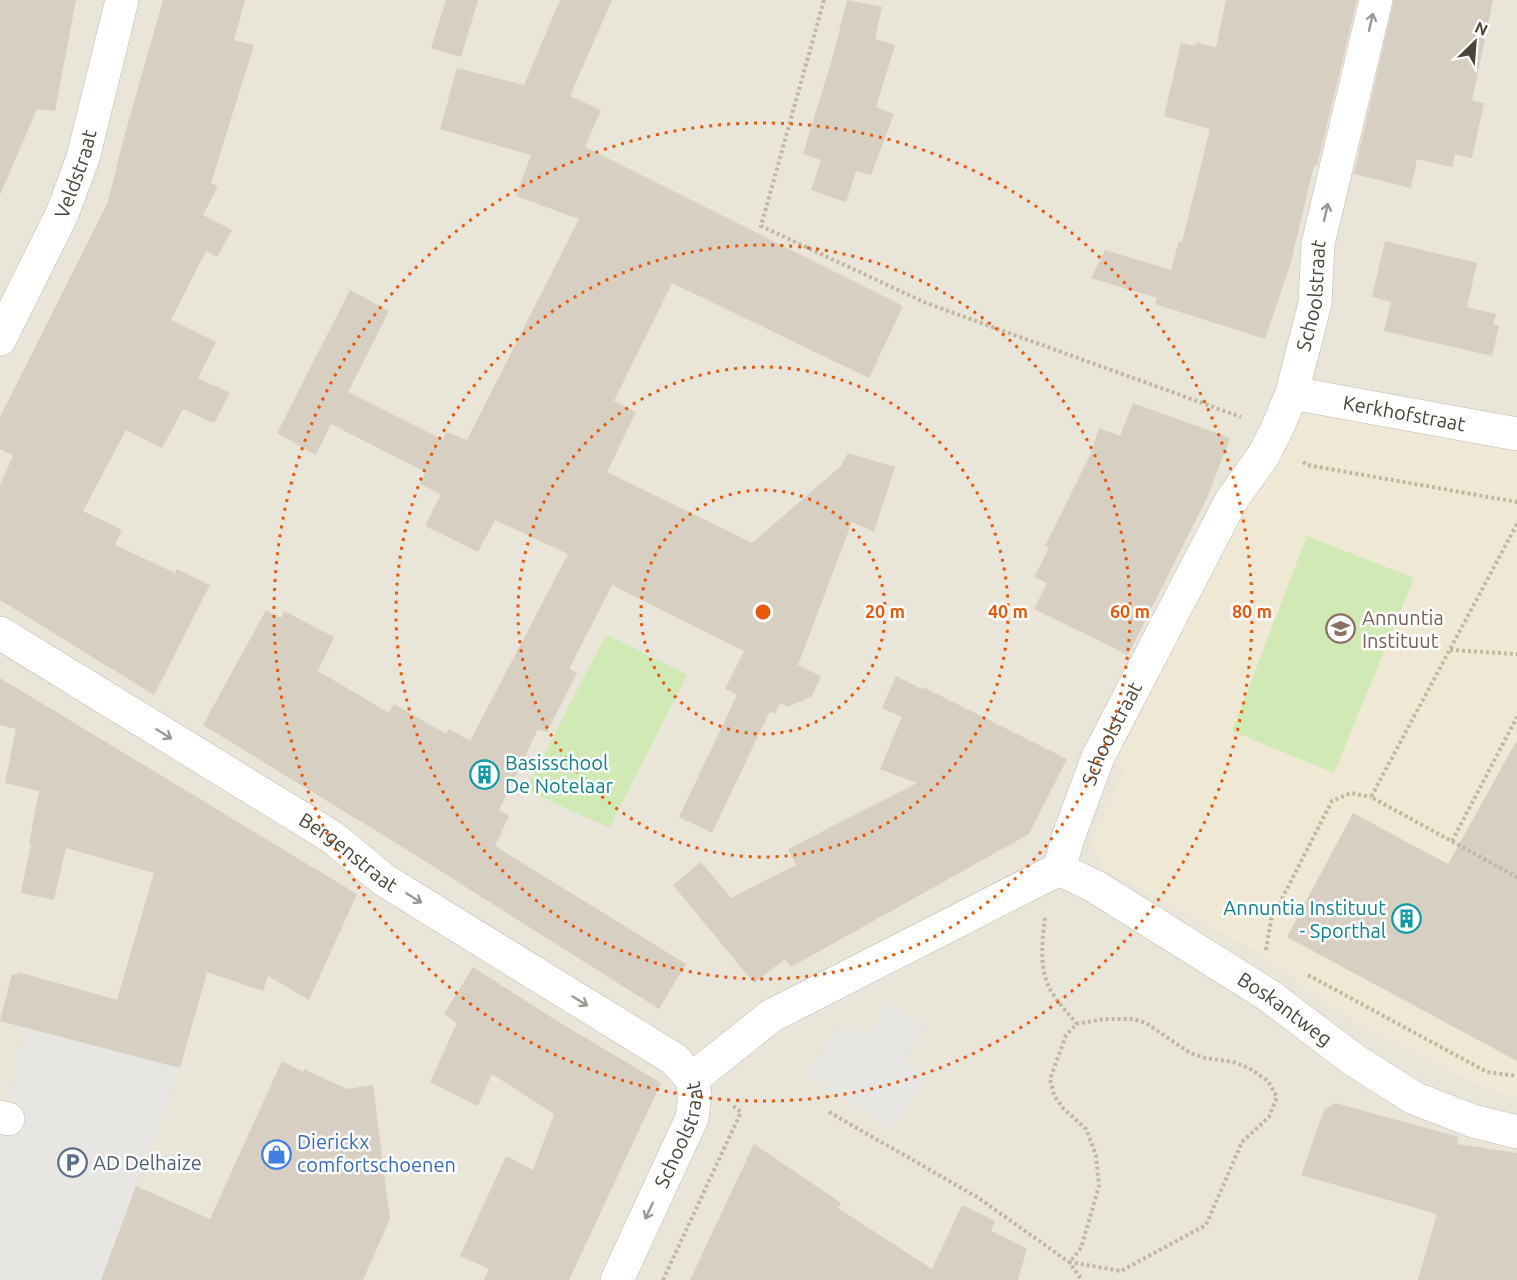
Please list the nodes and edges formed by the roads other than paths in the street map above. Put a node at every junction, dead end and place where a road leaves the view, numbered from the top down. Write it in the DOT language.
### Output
graph roads {
  1 [pos="122,0"];
  2 [pos="1376,0"];
  3 [pos="0,339"];
  4 [pos="1292,393"];
  5 [pos="1517,434"];
  6 [pos="0,633"];
  7 [pos="1059,869"];
  8 [pos="692,1079"];
  9 [pos="1517,1132"];
  10 [pos="617,1280"];
  1 -- 3 [label="street, Veldstraat"];
  4 -- 2 [label="street, Schoolstraat, one-way"];
  4 -- 5 [label="street, Kerkhofstraat"];
  4 -- 7 [label="street, Schoolstraat"];
  6 -- 8 [label="street, Bergenstraat, one-way"];
  7 -- 8 [label="street, Schoolstraat"];
  7 -- 9 [label="street, Boskantweg"];
  8 -- 10 [label="street, Schoolstraat, one-way"];
}
